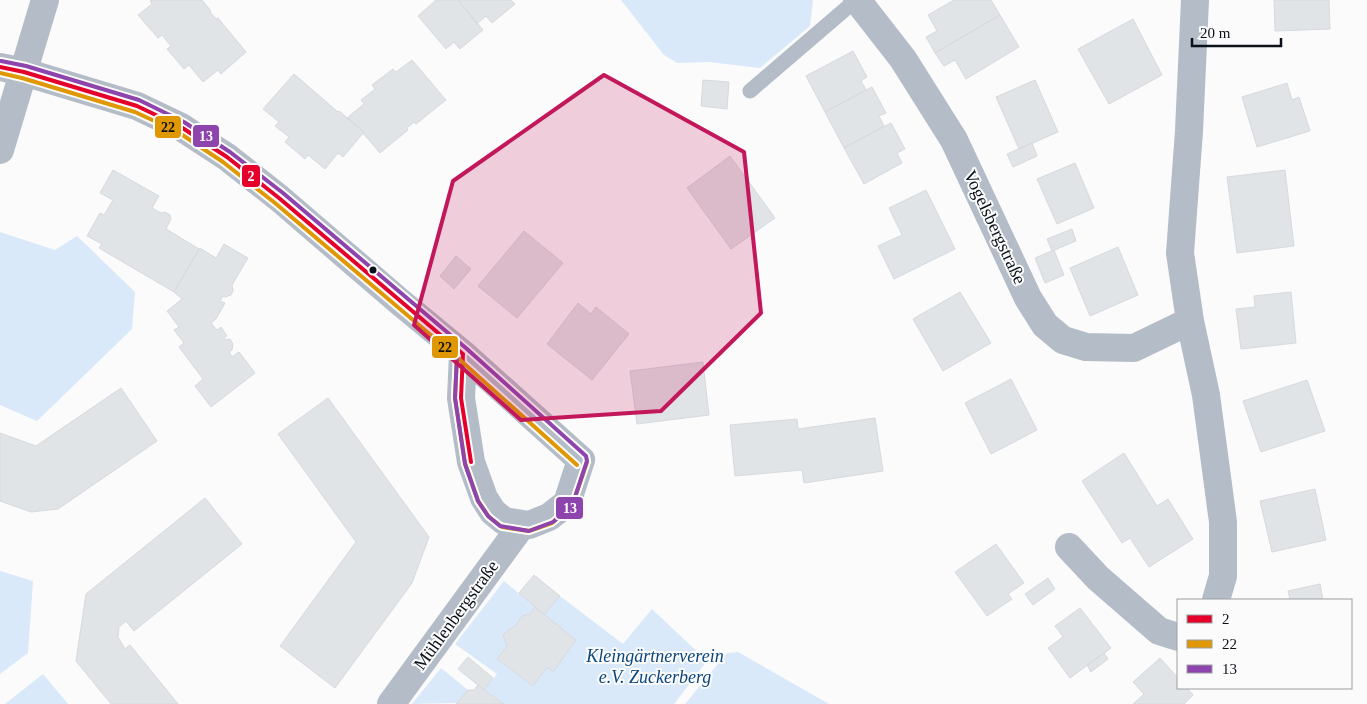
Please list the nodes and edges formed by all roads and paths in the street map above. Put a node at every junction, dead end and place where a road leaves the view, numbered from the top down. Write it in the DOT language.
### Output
graph roads {
  1 [pos="45,0"];
  2 [pos="856,0"];
  3 [pos="1195,0"];
  4 [pos="12,70"];
  5 [pos="750,91"];
  6 [pos="0,150"];
  7 [pos="1190,321"];
  8 [pos="463,354"];
  9 [pos="522,525"];
  10 [pos="1069,547"];
  11 [pos="1216,599"];
  12 [pos="1177,637"];
  13 [pos="391,704"];
  1 -- 4 [label="street"];
  2 -- 5 [label="lane"];
  2 -- 7 [label="street, Vogelsbergstraße"];
  3 -- 7 [label="street"];
  4 -- 6 [label="street"];
  4 -- 8 [label="street"];
  7 -- 11 [label="street"];
  8 -- 9 [label="street"];
  8 -- 9 [label="street"];
  9 -- 13 [label="street, Mühlenbergstraße"];
  10 -- 12 [label="street"];
}
